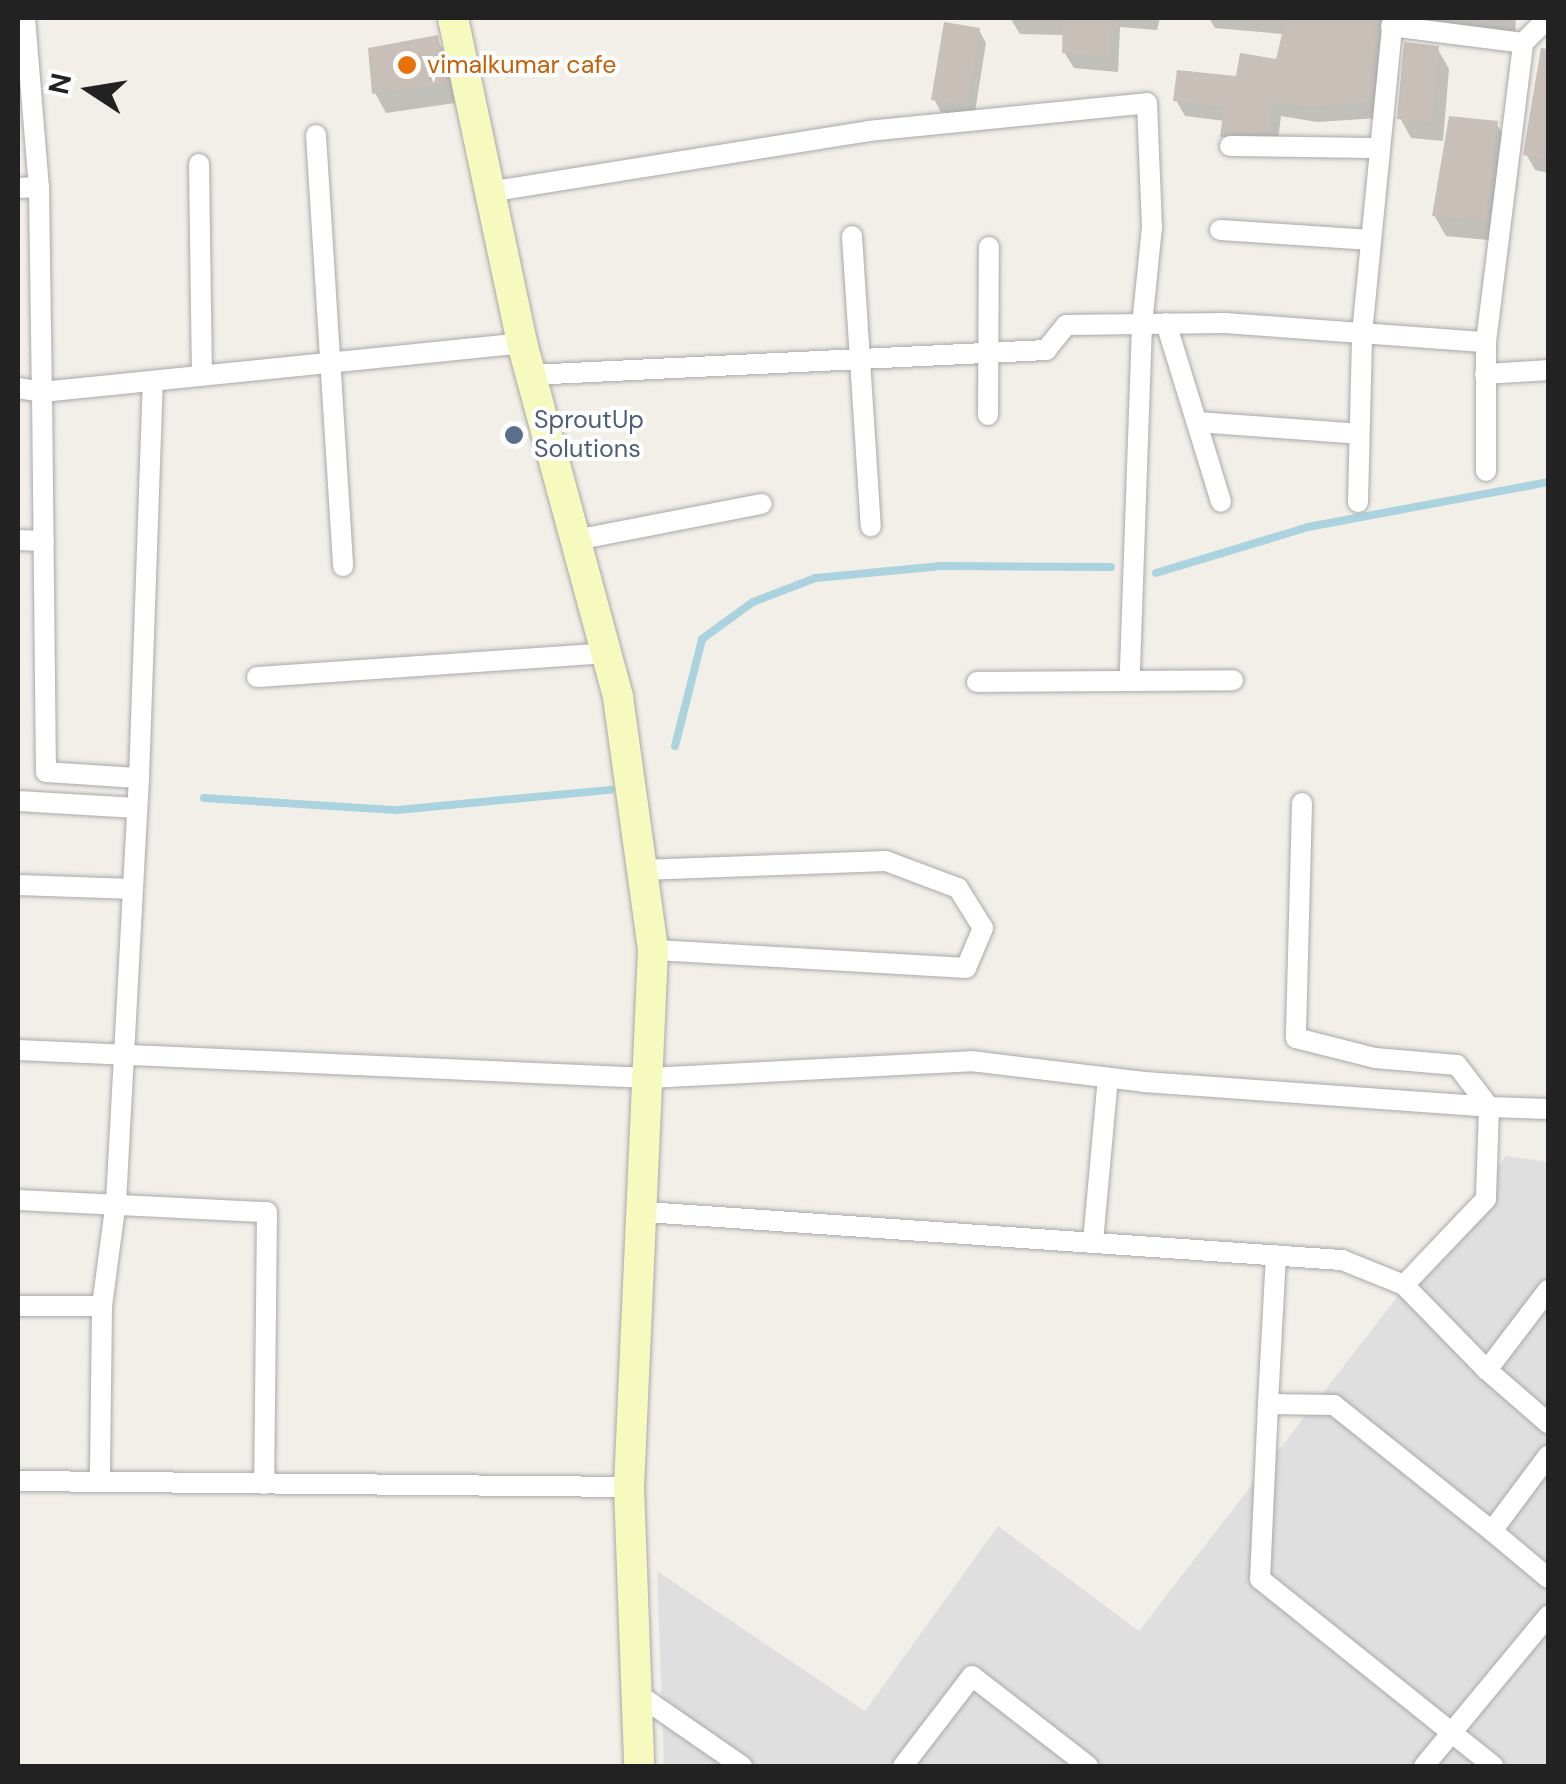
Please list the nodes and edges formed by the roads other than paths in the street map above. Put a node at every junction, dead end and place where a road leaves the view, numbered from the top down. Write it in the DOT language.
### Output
graph roads {
  1 [pos="25,18"];
  2 [pos="453,18"];
  3 [pos="1548,18"];
  4 [pos="1392,22"];
  5 [pos="1523,43"];
  6 [pos="316,135"];
  7 [pos="1230,146"];
  8 [pos="1378,148"];
  9 [pos="200,164"];
  10 [pos="18,188"];
  11 [pos="40,188"];
  12 [pos="488,192"];
  13 [pos="1220,230"];
  14 [pos="852,236"];
  15 [pos="1370,240"];
  16 [pos="988,247"];
  17 [pos="1166,323"];
  18 [pos="1142,325"];
  19 [pos="1362,334"];
  20 [pos="1486,342"];
  21 [pos="522,343"];
  22 [pos="988,353"];
  23 [pos="860,359"];
  24 [pos="331,362"];
  25 [pos="1548,370"];
  26 [pos="530,374"];
  27 [pos="1485,374"];
  28 [pos="202,376"];
  29 [pos="153,381"];
  30 [pos="18,388"];
  31 [pos="42,392"];
  32 [pos="988,415"];
  33 [pos="1197,422"];
  34 [pos="1359,434"];
  35 [pos="1486,470"];
  36 [pos="1222,502"];
  37 [pos="1358,502"];
  38 [pos="762,504"];
  39 [pos="872,526"];
  40 [pos="18,540"];
  41 [pos="576,540"];
  42 [pos="44,541"];
  43 [pos="343,566"];
  44 [pos="608,654"];
  45 [pos="257,677"];
  46 [pos="1130,677"];
  47 [pos="1233,680"];
  48 [pos="977,682"];
  49 [pos="138,778"];
  50 [pos="18,800"];
  51 [pos="1302,804"];
  52 [pos="137,808"];
  53 [pos="642,870"];
  54 [pos="18,885"];
  55 [pos="133,889"];
  56 [pos="653,950"];
  57 [pos="18,1050"];
  58 [pos="126,1055"];
  59 [pos="650,1078"];
  60 [pos="1108,1078"];
  61 [pos="1489,1107"];
  62 [pos="1548,1109"];
  63 [pos="18,1200"];
  64 [pos="116,1201"];
  65 [pos="646,1212"];
  66 [pos="1092,1242"];
  67 [pos="1276,1255"];
  68 [pos="1404,1286"];
  69 [pos="1548,1290"];
  70 [pos="18,1306"];
  71 [pos="102,1306"];
  72 [pos="1487,1370"];
  73 [pos="1268,1404"];
  74 [pos="1548,1423"];
  75 [pos="1548,1456"];
  76 [pos="18,1482"];
  77 [pos="100,1482"];
  78 [pos="264,1484"];
  79 [pos="630,1487"];
  80 [pos="1492,1530"];
  81 [pos="1548,1578"];
  82 [pos="1548,1616"];
  83 [pos="636,1693"];
  84 [pos="1452,1732"];
  85 [pos="639,1766"];
  86 [pos="742,1766"];
  87 [pos="903,1766"];
  88 [pos="1088,1766"];
  89 [pos="1424,1766"];
  90 [pos="1494,1766"];
  1 -- 11 [label="street"];
  2 -- 12 [label="main road"];
  3 -- 5 [label="street"];
  4 -- 5 [label="street"];
  4 -- 8 [label="street"];
  5 -- 20 [label="street"];
  6 -- 24 [label="street"];
  7 -- 8 [label="street"];
  8 -- 15 [label="street"];
  9 -- 28 [label="street"];
  10 -- 11 [label="street"];
  11 -- 31 [label="street"];
  12 -- 18 [label="street"];
  12 -- 21 [label="main road"];
  13 -- 15 [label="street"];
  14 -- 23 [label="street"];
  15 -- 19 [label="street"];
  16 -- 22 [label="street"];
  17 -- 18 [label="street"];
  17 -- 19 [label="street"];
  17 -- 33 [label="street"];
  18 -- 22 [label="street"];
  18 -- 46 [label="street"];
  19 -- 20 [label="street"];
  19 -- 34 [label="street"];
  20 -- 27 [label="street"];
  21 -- 24 [label="street"];
  21 -- 26 [label="main road"];
  22 -- 23 [label="street"];
  22 -- 32 [label="street"];
  23 -- 26 [label="street"];
  23 -- 39 [label="street"];
  24 -- 28 [label="street"];
  24 -- 43 [label="street"];
  25 -- 27 [label="street"];
  26 -- 41 [label="main road"];
  27 -- 35 [label="street"];
  28 -- 29 [label="street"];
  29 -- 31 [label="street"];
  29 -- 49 [label="street"];
  30 -- 31 [label="street"];
  31 -- 42 [label="street"];
  33 -- 34 [label="street"];
  33 -- 36 [label="street"];
  34 -- 37 [label="street"];
  38 -- 41 [label="street"];
  40 -- 42 [label="street"];
  41 -- 44 [label="main road"];
  42 -- 49 [label="street"];
  44 -- 45 [label="street"];
  44 -- 53 [label="main road"];
  46 -- 47 [label="street"];
  46 -- 48 [label="street"];
  49 -- 52 [label="street"];
  50 -- 52 [label="street"];
  51 -- 61 [label="street"];
  52 -- 55 [label="street"];
  53 -- 56 [label="main road"];
  53 -- 56 [label="street"];
  54 -- 55 [label="street"];
  55 -- 58 [label="street"];
  56 -- 59 [label="main road"];
  57 -- 58 [label="street"];
  58 -- 59 [label="street"];
  58 -- 64 [label="street"];
  59 -- 60 [label="street"];
  59 -- 65 [label="main road"];
  60 -- 61 [label="street"];
  60 -- 66 [label="street"];
  61 -- 62 [label="street"];
  61 -- 68 [label="street"];
  63 -- 64 [label="street"];
  64 -- 71 [label="street"];
  64 -- 78 [label="street"];
  65 -- 66 [label="street"];
  65 -- 79 [label="main road"];
  66 -- 67 [label="street"];
  67 -- 68 [label="street"];
  67 -- 73 [label="street"];
  68 -- 72 [label="street"];
  69 -- 72 [label="street"];
  70 -- 71 [label="street"];
  71 -- 77 [label="street"];
  72 -- 74 [label="street"];
  73 -- 80 [label="street"];
  73 -- 84 [label="street"];
  75 -- 80 [label="street"];
  76 -- 77 [label="street"];
  77 -- 78 [label="street"];
  78 -- 79 [label="street"];
  79 -- 83 [label="main road"];
  80 -- 81 [label="street"];
  82 -- 84 [label="street"];
  83 -- 85 [label="main road"];
  83 -- 86 [label="street"];
  84 -- 89 [label="street"];
  84 -- 90 [label="street"];
  87 -- 88 [label="street"];
}
